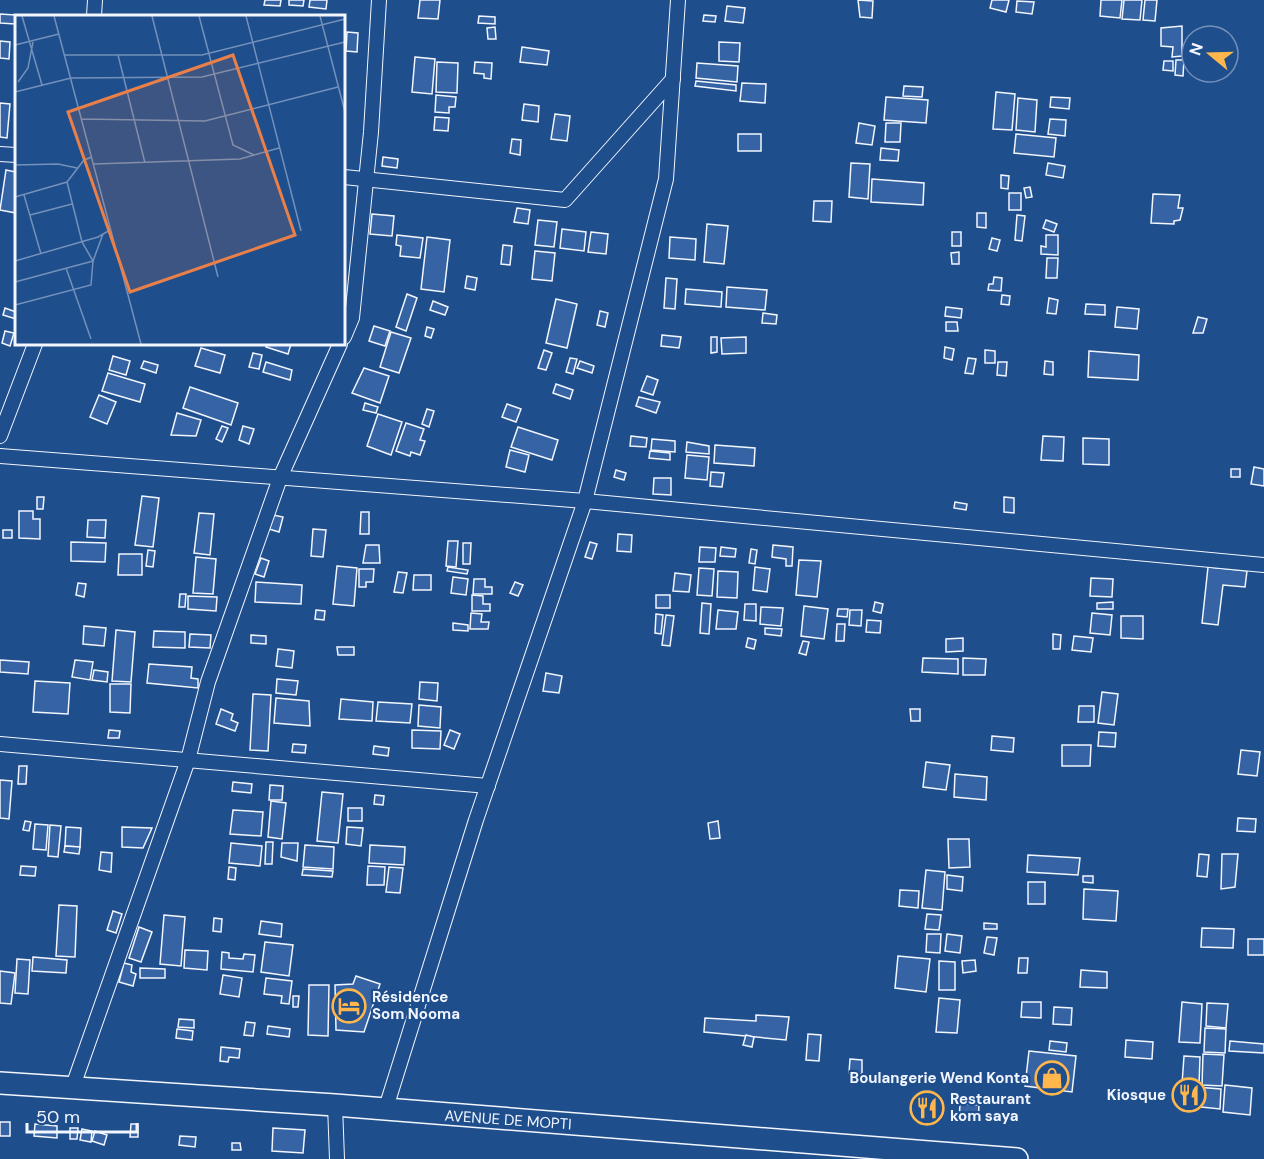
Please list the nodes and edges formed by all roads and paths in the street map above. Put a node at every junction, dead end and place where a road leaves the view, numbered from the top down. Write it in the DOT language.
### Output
graph roads {
  1 [pos="95,0"];
  2 [pos="379,0"];
  3 [pos="678,0"];
  4 [pos="94,15"];
  5 [pos="673,79"];
  6 [pos="0,154"];
  7 [pos="15,155"];
  8 [pos="345,177"];
  9 [pos="366,178"];
  10 [pos="345,335"];
  11 [pos="35,345"];
  12 [pos="340,345"];
  13 [pos="0,436"];
  14 [pos="0,456"];
  15 [pos="280,478"];
  16 [pos="585,501"];
  17 [pos="1264,565"];
  18 [pos="0,744"];
  19 [pos="188,760"];
  20 [pos="488,786"];
  21 [pos="0,1083"];
  22 [pos="72,1089"];
  23 [pos="335,1105"];
  24 [pos="385,1111"];
  25 [pos="831,1152"];
  26 [pos="337,1159"];
  27 [pos="1017,1159"];
  1 -- 4 [label="street"];
  2 -- 9 [label="street"];
  3 -- 5 [label="street"];
  5 -- 9 [label="street"];
  5 -- 16 [label="street"];
  6 -- 7 [label="street"];
  8 -- 9 [label="street"];
  9 -- 10 [label="street"];
  11 -- 13 [label="street"];
  12 -- 15 [label="street"];
  14 -- 15 [label="street"];
  15 -- 16 [label="street"];
  15 -- 19 [label="street"];
  16 -- 17 [label="street"];
  16 -- 20 [label="street"];
  18 -- 19 [label="street"];
  19 -- 20 [label="street"];
  19 -- 22 [label="street"];
  20 -- 24 [label="street"];
  21 -- 22 [label="main road, AVENUE DE MOPTI"];
  22 -- 23 [label="main road, AVENUE DE MOPTI"];
  23 -- 24 [label="main road, AVENUE DE MOPTI"];
  23 -- 26 [label="street"];
  24 -- 25 [label="main road, AVENUE DE MOPTI"];
  25 -- 27 [label="main road, AVENUE DE MOPTI"];
}
